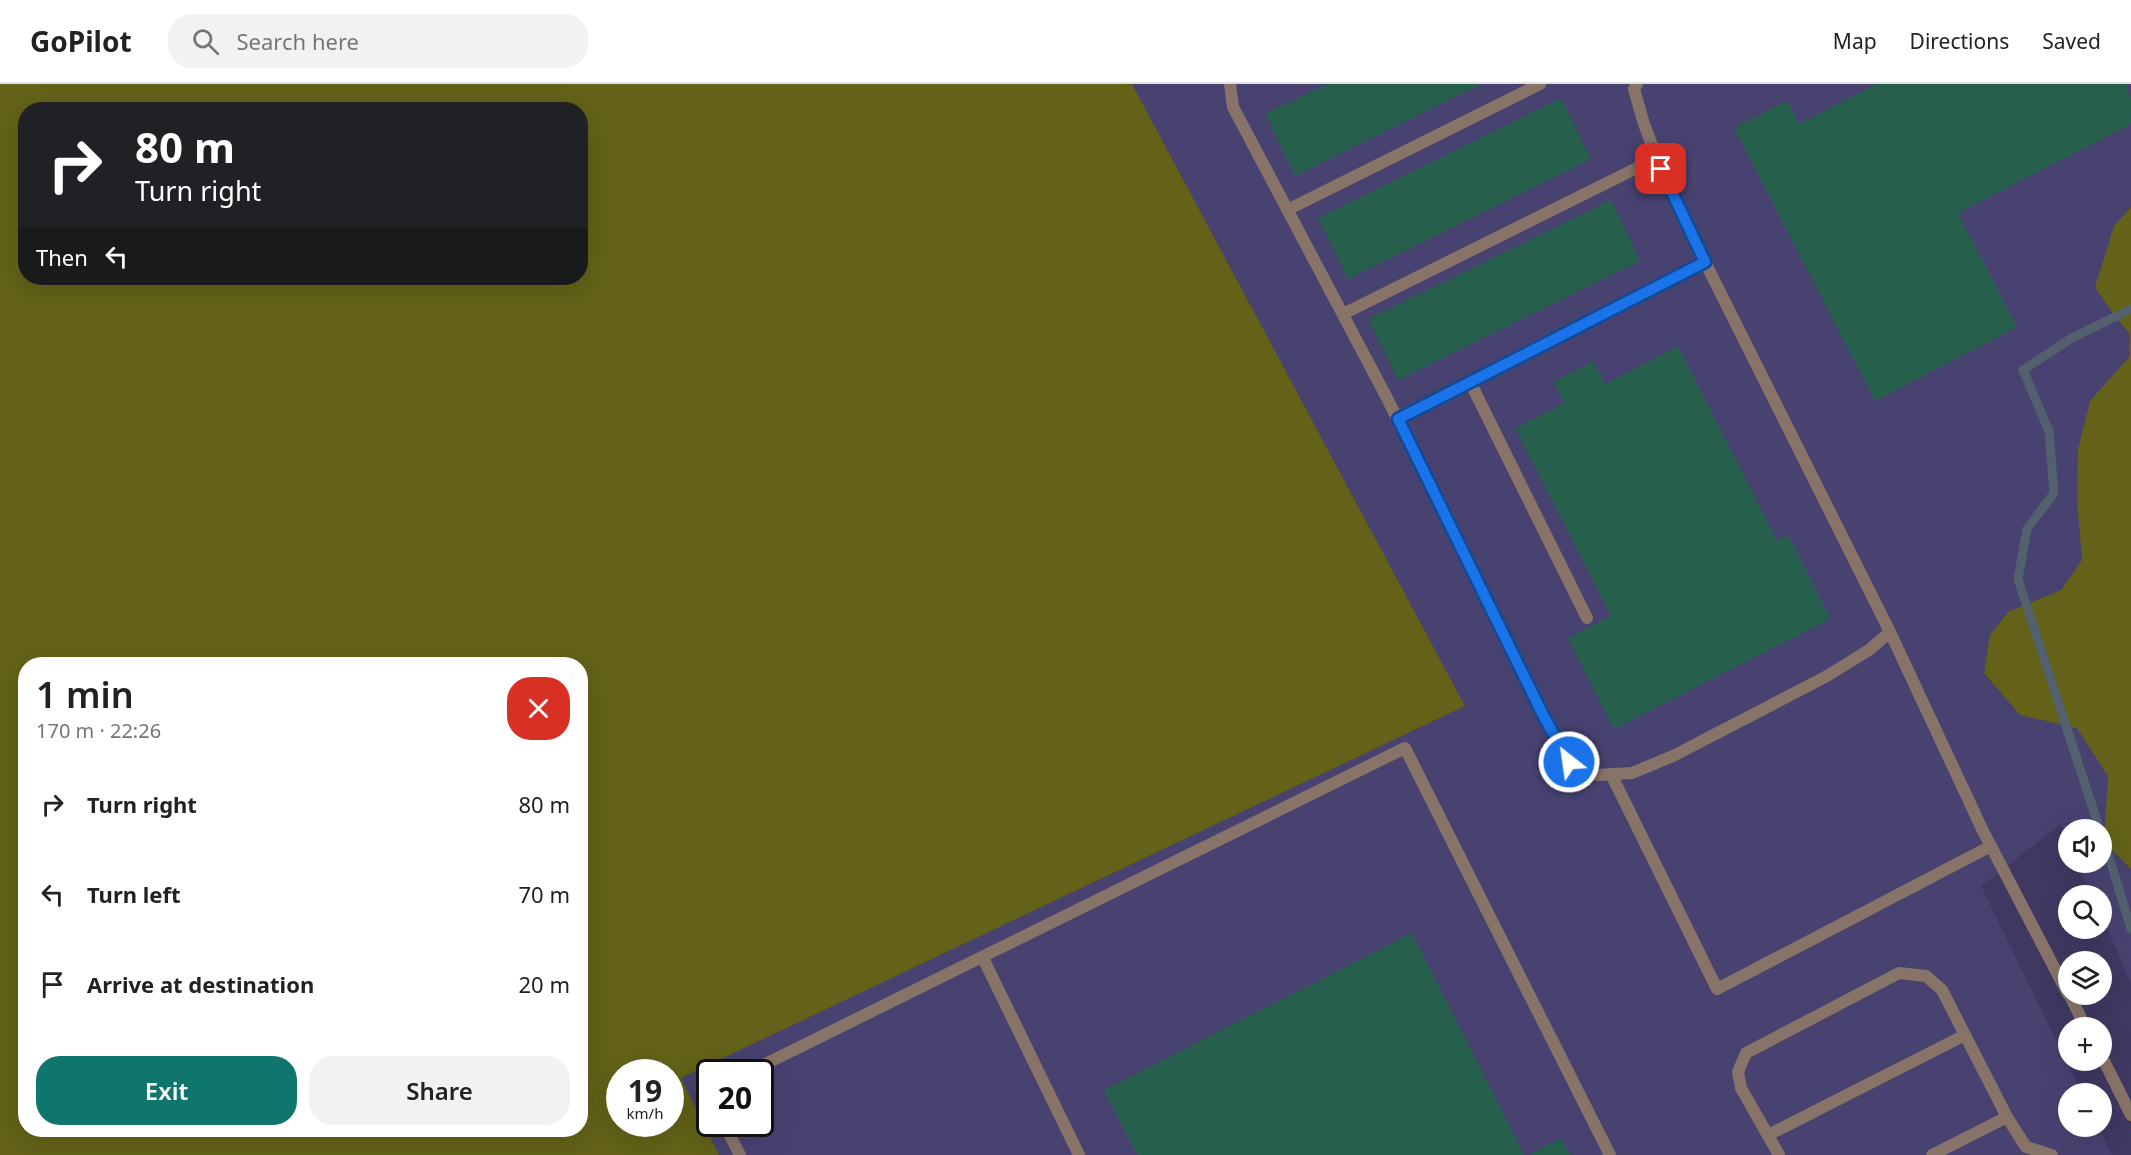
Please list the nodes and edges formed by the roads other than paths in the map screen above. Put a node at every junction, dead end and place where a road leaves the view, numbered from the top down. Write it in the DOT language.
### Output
graph roads {
  1 [pos="1230,84"];
  2 [pos="1540,84"];
  3 [pos="1632,86"];
  4 [pos="1657,158"];
  5 [pos="1287,210"];
  6 [pos="1705,262"];
  7 [pos="1342,314"];
  8 [pos="1470,382"];
  9 [pos="1398,419"];
  10 [pos="1587,618"];
  11 [pos="1890,632"];
  12 [pos="1611,774"];
  13 [pos="1991,846"];
  14 [pos="983,958"];
  15 [pos="2058,973"];
  16 [pos="1965,1035"];
  17 [pos="774,1060"];
  18 [pos="2109,1071"];
  19 [pos="2131,1115"];
  20 [pos="2007,1117"];
  21 [pos="1768,1135"];
  22 [pos="731,1137"];
  23 [pos="740,1155"];
  24 [pos="1079,1155"];
  25 [pos="1610,1155"];
  26 [pos="1779,1155"];
  27 [pos="1932,1155"];
  28 [pos="2052,1155"];
  1 -- 5 [label="lane"];
  2 -- 5 [label="lane"];
  3 -- 4 [label="lane"];
  4 -- 6 [label="lane"];
  4 -- 7 [label="lane"];
  5 -- 7 [label="lane"];
  6 -- 8 [label="lane"];
  6 -- 11 [label="lane"];
  7 -- 9 [label="lane"];
  8 -- 9 [label="lane"];
  8 -- 10 [label="lane"];
  9 -- 12 [label="lane"];
  11 -- 12 [label="lane"];
  11 -- 13 [label="lane"];
  12 -- 13 [label="lane"];
  13 -- 15 [label="lane"];
  14 -- 17 [label="lane"];
  14 -- 24 [label="lane"];
  14 -- 25 [label="lane"];
  16 -- 20 [label="lane"];
  16 -- 21 [label="lane"];
  16 -- 21 [label="lane"];
  18 -- 19 [label="lane"];
  20 -- 27 [label="lane"];
  20 -- 28 [label="lane"];
  21 -- 26 [label="lane"];
  22 -- 23 [label="lane"];
}
